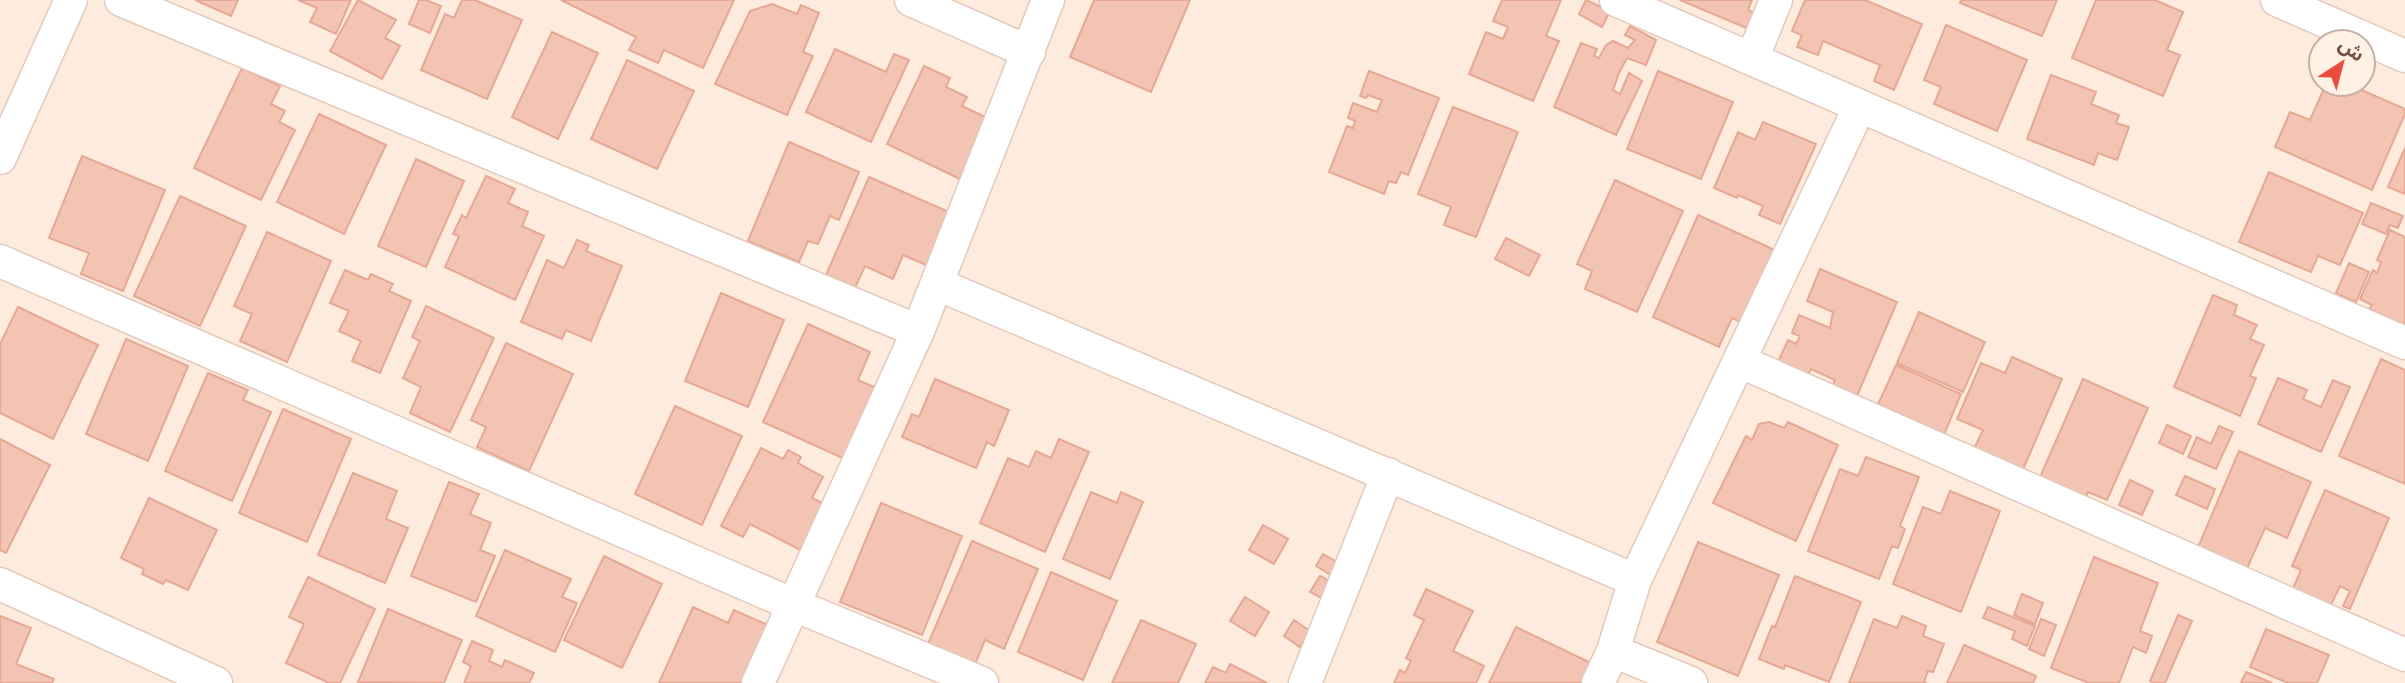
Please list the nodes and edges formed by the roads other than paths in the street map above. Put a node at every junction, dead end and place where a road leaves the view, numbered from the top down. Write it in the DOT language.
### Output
graph roads {
  1 [pos="71,0"];
  2 [pos="121,0"];
  3 [pos="911,0"];
  4 [pos="1048,0"];
  5 [pos="1616,0"];
  6 [pos="1776,0"];
  7 [pos="2277,0"];
  8 [pos="1029,52"];
  9 [pos="2405,56"];
  10 [pos="1752,59"];
  11 [pos="1860,106"];
  12 [pos="9,114"];
  13 [pos="0,158"];
  14 [pos="0,261"];
  15 [pos="937,284"];
  16 [pos="918,331"];
  17 [pos="2405,343"];
  18 [pos="1738,362"];
  19 [pos="1388,474"];
  20 [pos="1635,580"];
  21 [pos="0,584"];
  22 [pos="794,605"];
  23 [pos="1613,651"];
  24 [pos="2405,655"];
  25 [pos="216,683"];
  26 [pos="758,683"];
  27 [pos="982,683"];
  28 [pos="1306,683"];
  29 [pos="1598,683"];
  30 [pos="1691,683"];
  1 -- 12 [label="street"];
  2 -- 16 [label="street"];
  3 -- 8 [label="street"];
  4 -- 8 [label="street"];
  5 -- 10 [label="street"];
  6 -- 10 [label="street"];
  7 -- 9 [label="street"];
  8 -- 15 [label="street"];
  10 -- 11 [label="street"];
  11 -- 17 [label="street"];
  11 -- 18 [label="street"];
  12 -- 13 [label="street"];
  14 -- 22 [label="street"];
  15 -- 16 [label="street"];
  15 -- 19 [label="street"];
  16 -- 22 [label="street"];
  18 -- 20 [label="street"];
  18 -- 24 [label="street"];
  19 -- 20 [label="street"];
  19 -- 28 [label="street"];
  20 -- 23 [label="street"];
  21 -- 25 [label="street"];
  22 -- 26 [label="street"];
  22 -- 27 [label="street"];
  23 -- 29 [label="street"];
  23 -- 30 [label="street"];
}
